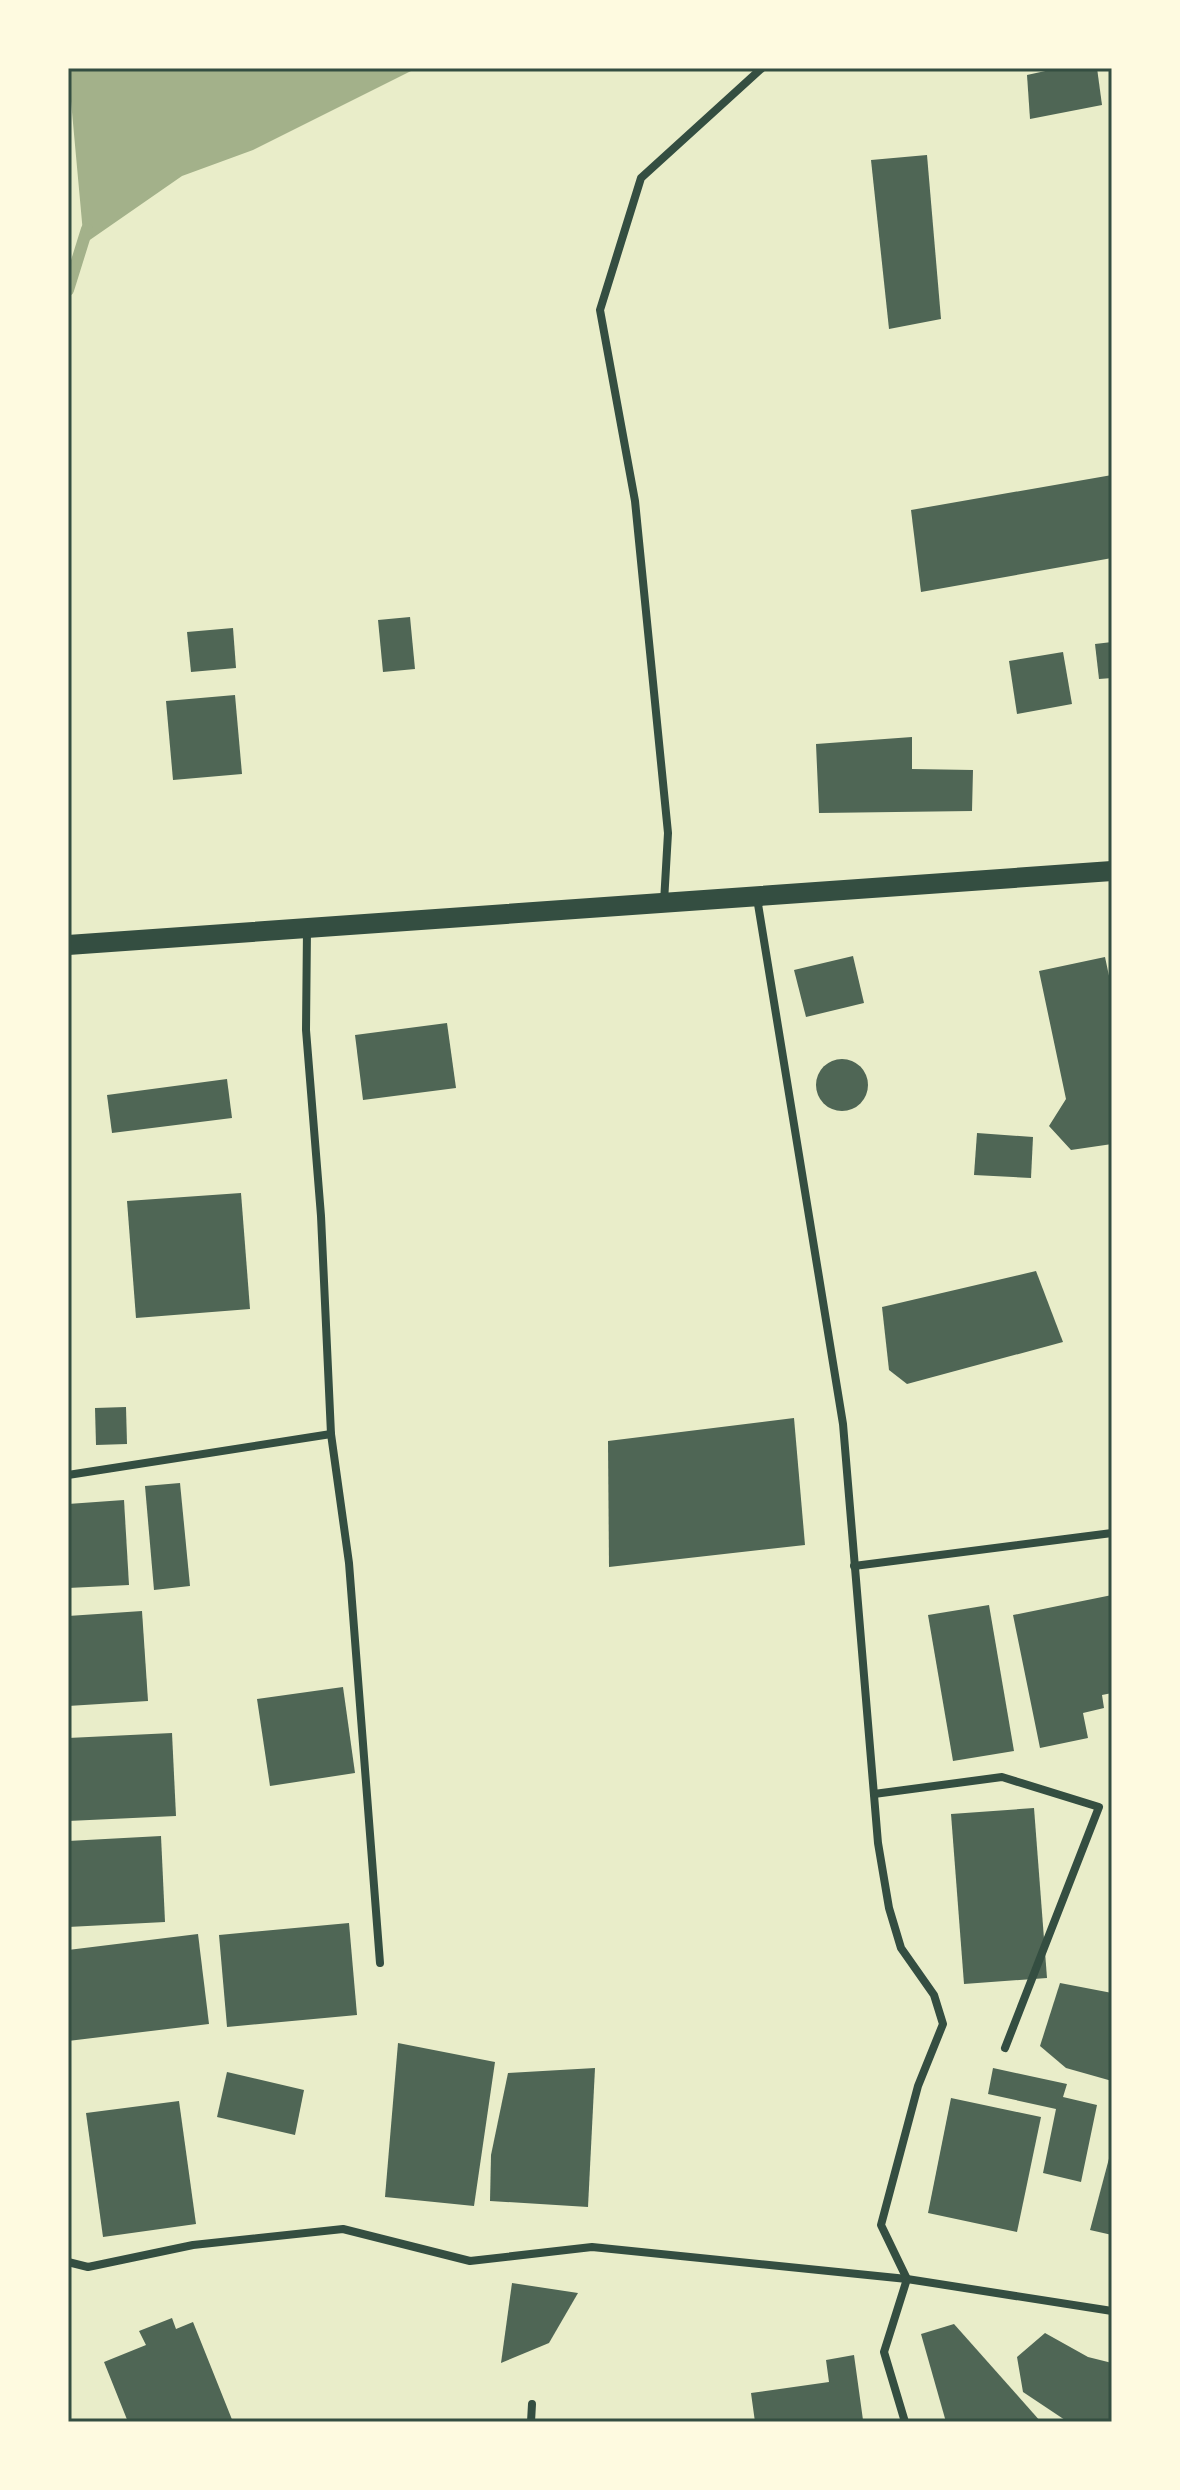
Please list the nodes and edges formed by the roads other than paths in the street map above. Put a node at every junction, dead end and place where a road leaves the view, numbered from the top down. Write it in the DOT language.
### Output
graph roads {
  1 [pos="762,68"];
  2 [pos="1112,871"];
  3 [pos="757,897"];
  4 [pos="664,903"];
  5 [pos="307,928"];
  6 [pos="68,945"];
  7 [pos="331,1434"];
  8 [pos="68,1475"];
  9 [pos="1112,1533"];
  10 [pos="854,1566"];
  11 [pos="874,1794"];
  12 [pos="380,1963"];
  13 [pos="1005,2048"];
  14 [pos="68,2262"];
  15 [pos="907,2279"];
  16 [pos="1112,2311"];
  17 [pos="532,2404"];
  18 [pos="531,2422"];
  19 [pos="905,2422"];
  1 -- 4 [label="street"];
  2 -- 3 [label="main road"];
  3 -- 4 [label="main road"];
  3 -- 10 [label="street"];
  4 -- 5 [label="main road"];
  5 -- 6 [label="main road"];
  5 -- 7 [label="street"];
  7 -- 8 [label="street"];
  7 -- 12 [label="street"];
  9 -- 10 [label="street"];
  10 -- 11 [label="street"];
  11 -- 13 [label="street"];
  11 -- 15 [label="street"];
  14 -- 15 [label="street"];
  15 -- 16 [label="street"];
  15 -- 19 [label="street"];
  17 -- 18 [label="street"];
}
